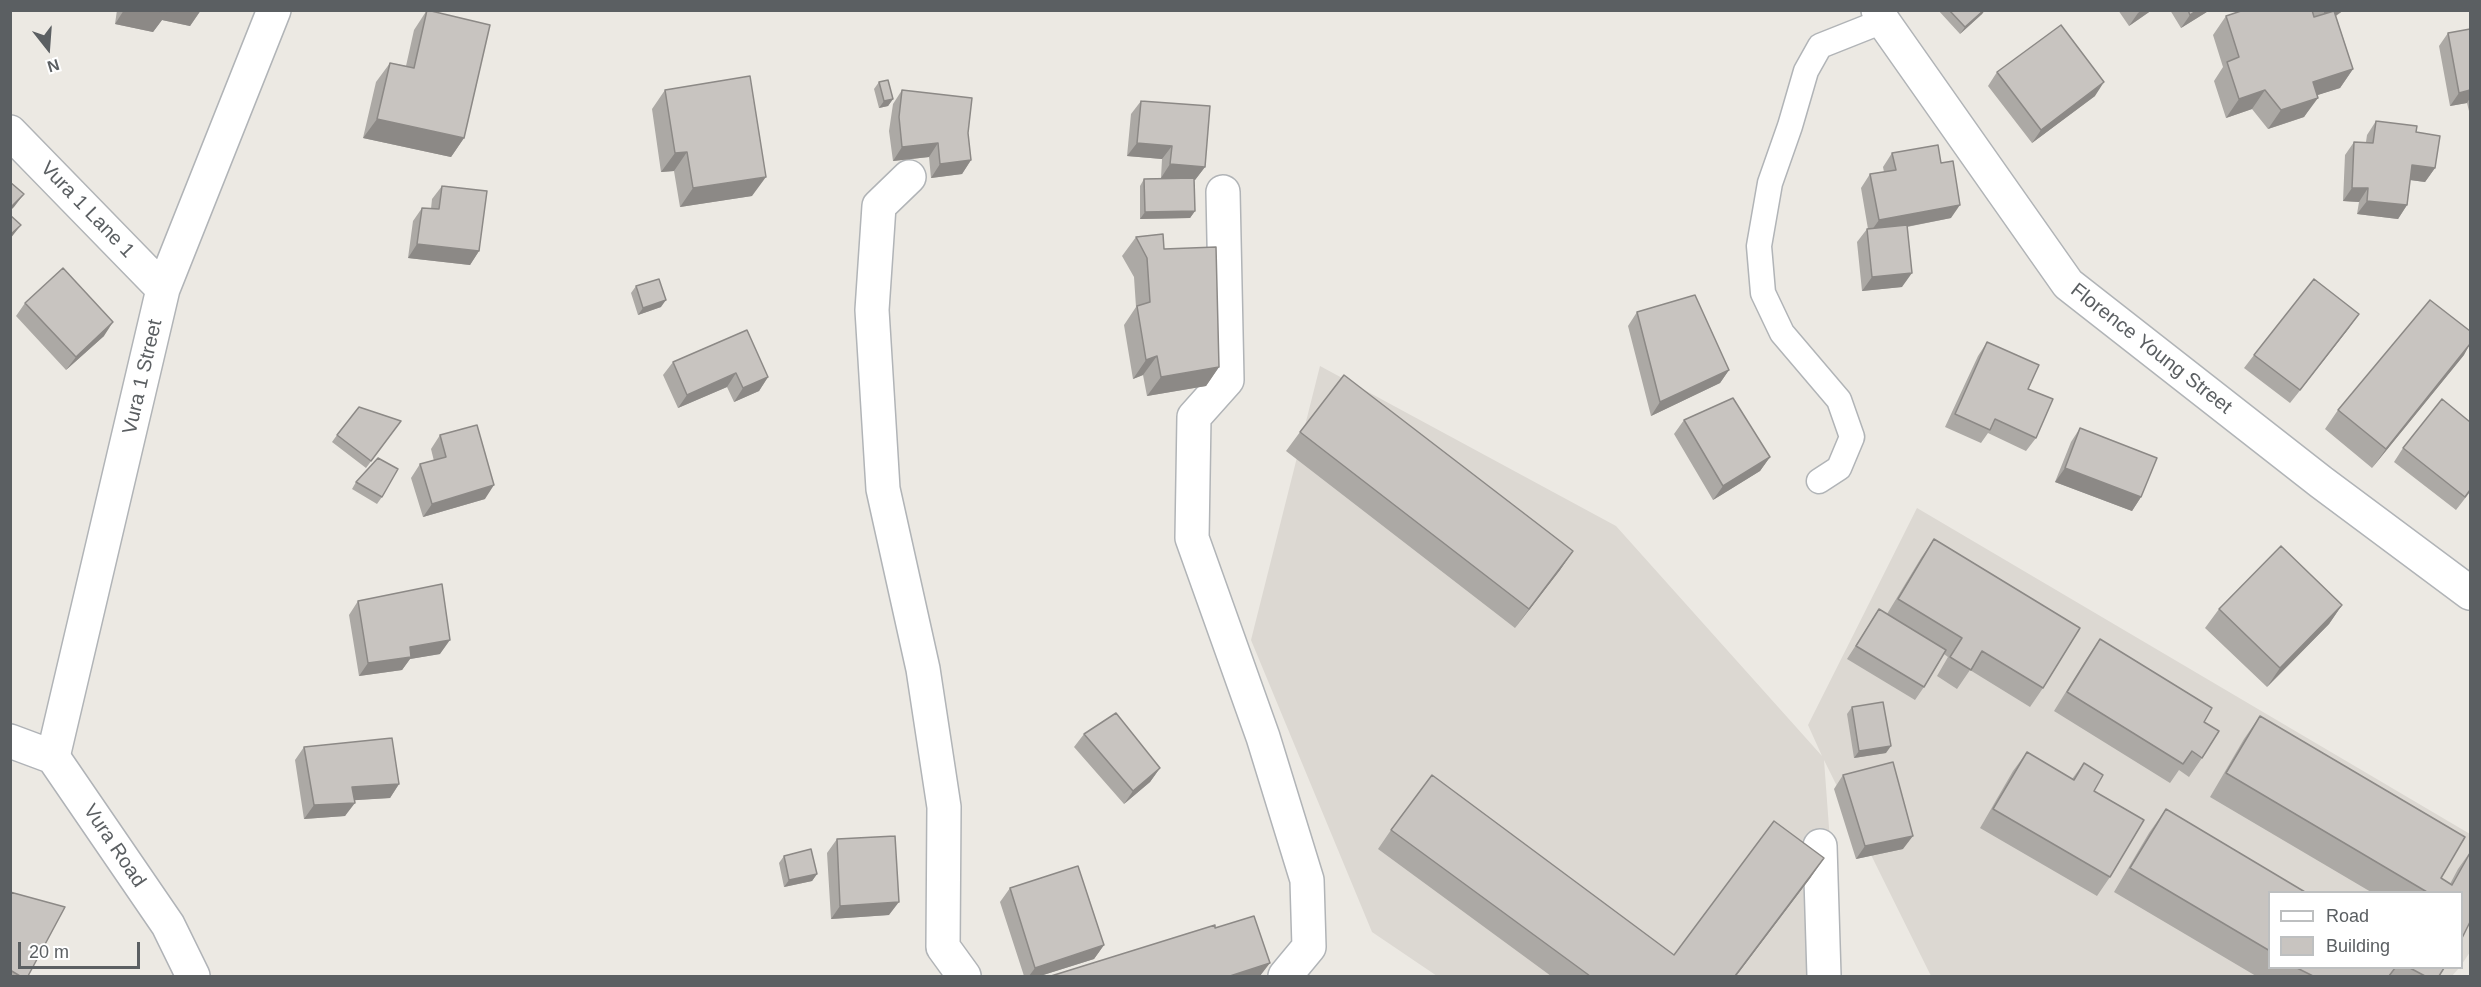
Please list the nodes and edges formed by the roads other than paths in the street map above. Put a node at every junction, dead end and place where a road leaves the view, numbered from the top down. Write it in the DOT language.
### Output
graph roads {
  1 [pos="274,10"];
  2 [pos="1881,16"];
  3 [pos="10,132"];
  4 [pos="909,177"];
  5 [pos="1223,192"];
  6 [pos="163,289"];
  7 [pos="1819,481"];
  8 [pos="2470,593"];
  9 [pos="10,741"];
  10 [pos="53,757"];
  11 [pos="1820,846"];
  12 [pos="193,976"];
  13 [pos="964,976"];
  14 [pos="1285,976"];
  15 [pos="1824,976"];
  1 -- 6 [label="street, Vura 1 Street"];
  2 -- 7 [label="lane"];
  2 -- 8 [label="street, Florence Young Street"];
  3 -- 6 [label="street, Vura 1 Lane 1"];
  4 -- 13 [label="street"];
  5 -- 14 [label="street"];
  6 -- 10 [label="street, Vura 1 Street"];
  9 -- 10 [label="street"];
  10 -- 12 [label="street, Vura Road"];
  11 -- 15 [label="street"];
}
